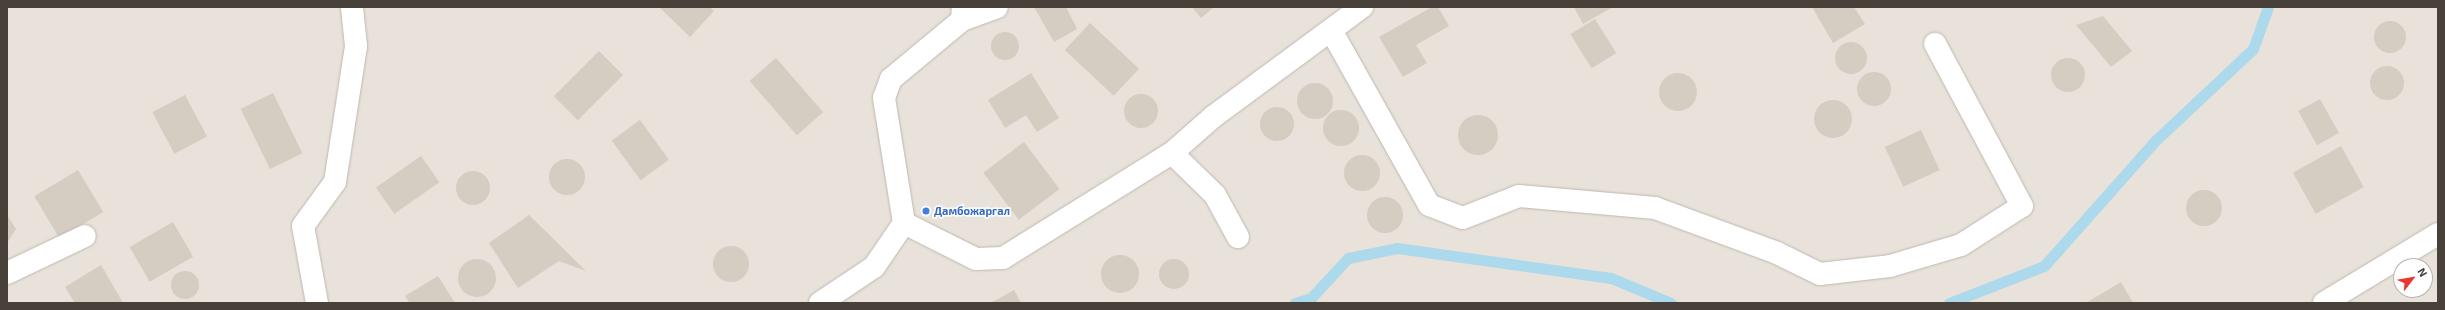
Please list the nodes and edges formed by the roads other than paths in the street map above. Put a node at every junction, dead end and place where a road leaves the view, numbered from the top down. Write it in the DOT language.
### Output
graph roads {
  1 [pos="352,7"];
  2 [pos="997,7"];
  3 [pos="1362,7"];
  4 [pos="963,13"];
  5 [pos="1332,32"];
  6 [pos="1936,44"];
  7 [pos="1172,153"];
  8 [pos="904,223"];
  9 [pos="2438,234"];
  10 [pos="85,236"];
  11 [pos="1238,237"];
  12 [pos="7,273"];
  13 [pos="317,303"];
  14 [pos="820,303"];
  15 [pos="2324,303"];
  1 -- 13 [label="street"];
  2 -- 4 [label="street"];
  3 -- 5 [label="street"];
  4 -- 8 [label="street"];
  5 -- 6 [label="street"];
  5 -- 7 [label="street"];
  7 -- 8 [label="street"];
  7 -- 11 [label="street"];
  8 -- 14 [label="street"];
  9 -- 15 [label="street"];
  10 -- 12 [label="street"];
}
